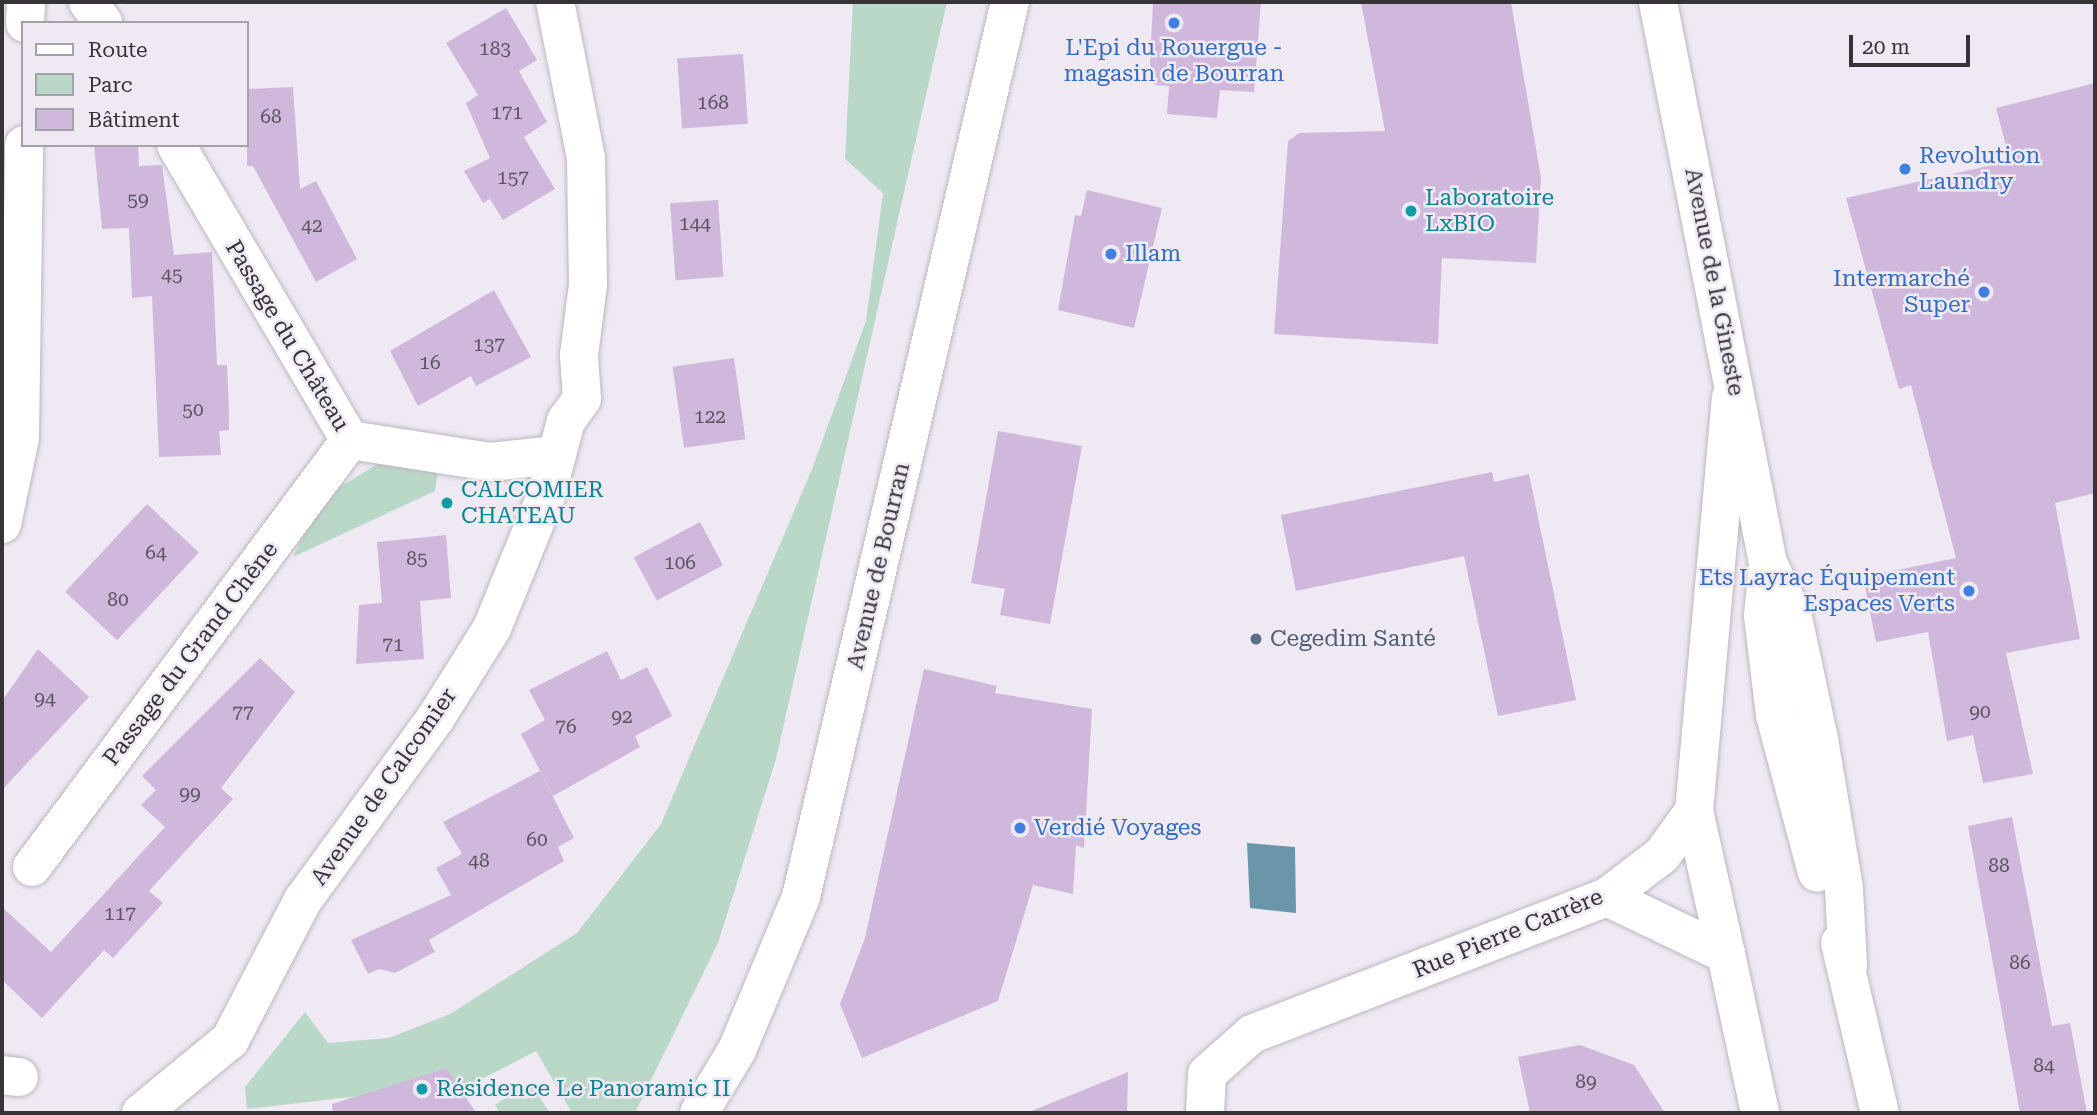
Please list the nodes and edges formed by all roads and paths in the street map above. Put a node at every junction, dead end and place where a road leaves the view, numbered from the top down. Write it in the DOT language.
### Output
graph roads {
  1 [pos="26,2"];
  2 [pos="88,2"];
  3 [pos="555,2"];
  4 [pos="1010,2"];
  5 [pos="1658,2"];
  6 [pos="26,21"];
  7 [pos="102,21"];
  8 [pos="24,147"];
  9 [pos="177,147"];
  10 [pos="1733,375"];
  11 [pos="561,438"];
  12 [pos="350,440"];
  13 [pos="490,462"];
  14 [pos="546,496"];
  15 [pos="2,524"];
  16 [pos="1694,811"];
  17 [pos="32,867"];
  18 [pos="1607,897"];
  19 [pos="1726,954"];
  20 [pos="141,1113"];
  21 [pos="699,1113"];
  22 [pos="1205,1113"];
  23 [pos="1760,1113"];
  24 [pos="1880,1113"];
  1 -- 6 [label="street"];
  2 -- 7 [label="street"];
  3 -- 11 [label="street, Avenue de Calcomier"];
  4 -- 21 [label="street, Avenue de Bourran"];
  5 -- 10 [label="street, Avenue de la Gineste"];
  8 -- 15 [label="street"];
  9 -- 12 [label="street, Passage du Château"];
  10 -- 16 [label="street"];
  10 -- 24 [label="street, Avenue de la Gineste"];
  11 -- 13 [label="street, Passage du Château"];
  11 -- 14 [label="street, Avenue de Calcomier"];
  12 -- 13 [label="street, Passage du Château"];
  12 -- 17 [label="street, Passage du Grand Chêne"];
  13 -- 14 [label="street, Passage du Château"];
  14 -- 20 [label="street, Avenue de Calcomier"];
  16 -- 18 [label="street, Rue Pierre Carrère"];
  16 -- 19 [label="street"];
  18 -- 19 [label="street"];
  18 -- 22 [label="street, Rue Pierre Carrère"];
  19 -- 23 [label="street"];
}
